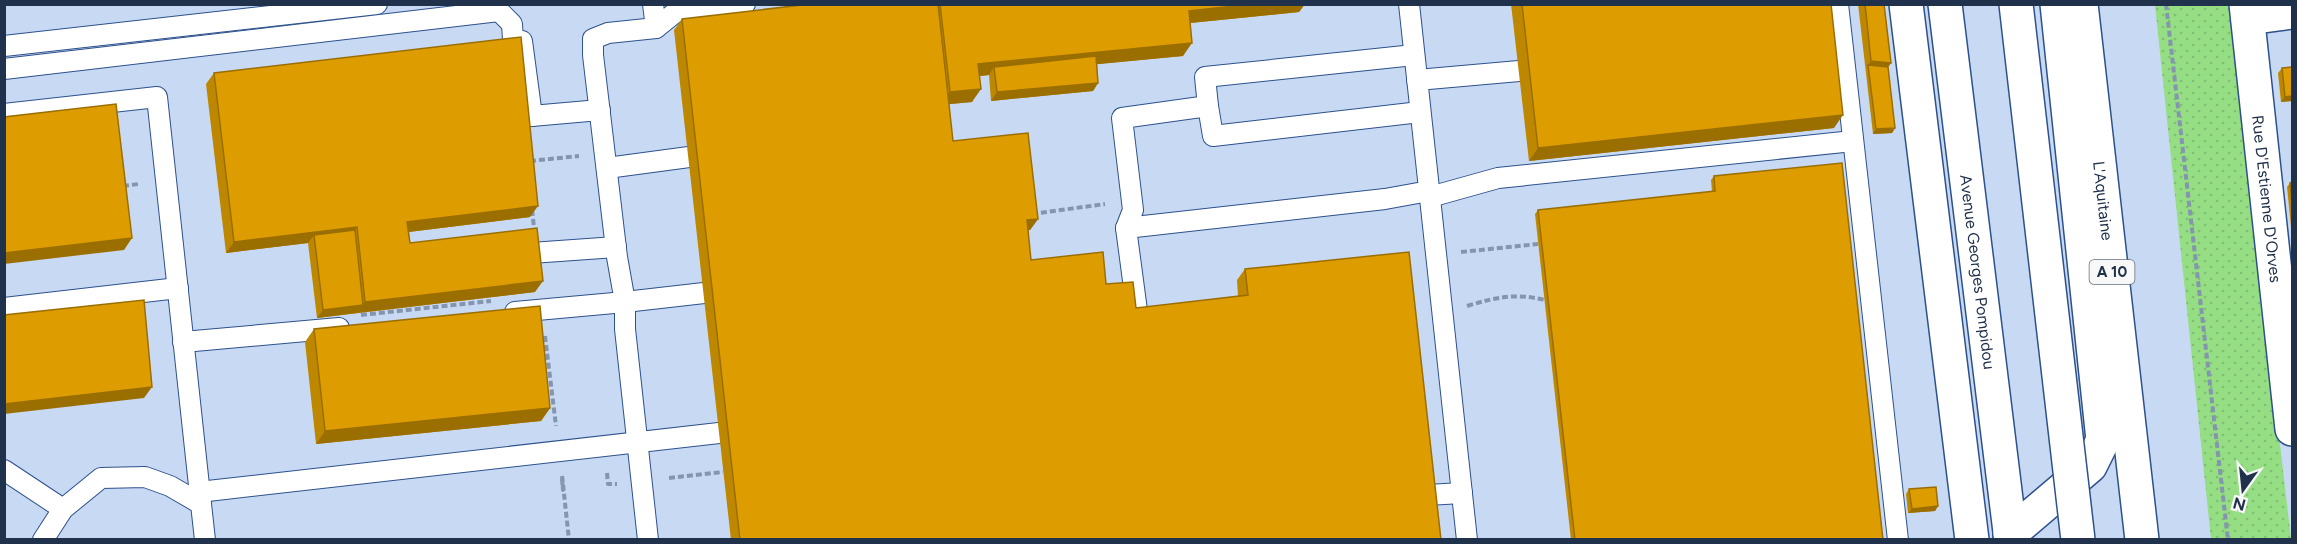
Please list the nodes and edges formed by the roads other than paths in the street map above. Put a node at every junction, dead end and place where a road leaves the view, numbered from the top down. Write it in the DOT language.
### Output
graph roads {
  1 [pos="377,4"];
  2 [pos="653,4"];
  3 [pos="745,4"];
  4 [pos="1408,4"];
  5 [pos="1838,4"];
  6 [pos="1906,4"];
  7 [pos="1945,4"];
  8 [pos="2016,4"];
  9 [pos="2057,4"];
  10 [pos="2081,4"];
  11 [pos="498,8"];
  12 [pos="2247,11"];
  13 [pos="2292,12"];
  14 [pos="656,28"];
  15 [pos="4,46"];
  16 [pos="1414,55"];
  17 [pos="4,69"];
  18 [pos="1519,71"];
  19 [pos="1417,80"];
  20 [pos="1208,106"];
  21 [pos="600,110"];
  22 [pos="1420,112"];
  23 [pos="4,114"];
  24 [pos="1853,141"];
  25 [pos="689,157"];
  26 [pos="2279,162"];
  27 [pos="607,168"];
  28 [pos="1429,194"];
  29 [pos="1127,226"];
  30 [pos="616,247"];
  31 [pos="534,253"];
  32 [pos="178,288"];
  33 [pos="2285,288"];
  34 [pos="704,292"];
  35 [pos="625,303"];
  36 [pos="495,307"];
  37 [pos="4,308"];
  38 [pos="1138,318"];
  39 [pos="353,321"];
  40 [pos="183,342"];
  41 [pos="2290,381"];
  42 [pos="2292,429"];
  43 [pos="719,434"];
  44 [pos="637,443"];
  45 [pos="4,470"];
  46 [pos="1462,493"];
  47 [pos="1427,495"];
  48 [pos="200,498"];
  49 [pos="63,510"];
  50 [pos="2010,537"];
  51 [pos="43,540"];
  52 [pos="205,540"];
  53 [pos="648,540"];
  54 [pos="1467,540"];
  55 [pos="1898,540"];
  56 [pos="1972,540"];
  57 [pos="2078,540"];
  58 [pos="2142,540"];
  1 -- 15 [label="lane"];
  2 -- 14 [label="lane"];
  3 -- 14 [label="lane"];
  4 -- 16 [label="lane"];
  5 -- 24 [label="lane"];
  6 -- 56 [label="main road"];
  7 -- 50 [label="main road, Avenue Georges Pompidou"];
  8 -- 57 [label="main road, bridge"];
  9 -- 50 [label="main road"];
  10 -- 58 [label="main road, L'Aquitaine / A 10"];
  11 -- 17 [label="lane"];
  11 -- 21 [label="lane"];
  12 -- 13 [label="main road"];
  12 -- 26 [label="main road, Rue D'Estienne D'Orves"];
  14 -- 21 [label="lane"];
  16 -- 19 [label="lane"];
  16 -- 20 [label="lane"];
  18 -- 19 [label="lane"];
  19 -- 22 [label="lane"];
  20 -- 22 [label="lane"];
  20 -- 29 [label="lane"];
  21 -- 27 [label="lane"];
  22 -- 28 [label="lane"];
  23 -- 32 [label="lane"];
  24 -- 28 [label="lane"];
  24 -- 55 [label="lane"];
  25 -- 27 [label="lane"];
  26 -- 33 [label="main road, Rue D'Estienne D'Orves"];
  27 -- 30 [label="lane"];
  28 -- 29 [label="lane"];
  28 -- 46 [label="lane"];
  29 -- 38 [label="lane"];
  30 -- 31 [label="lane"];
  30 -- 35 [label="lane"];
  32 -- 37 [label="lane"];
  32 -- 40 [label="lane"];
  33 -- 41 [label="main road, Rue D'Estienne D'Orves"];
  34 -- 35 [label="lane"];
  35 -- 36 [label="lane"];
  35 -- 44 [label="lane"];
  39 -- 40 [label="lane"];
  40 -- 48 [label="lane"];
  41 -- 42 [label="main road, Rue D'Estienne D'Orves"];
  43 -- 44 [label="lane"];
  44 -- 48 [label="lane"];
  44 -- 53 [label="lane"];
  45 -- 49 [label="lane"];
  46 -- 47 [label="lane"];
  46 -- 54 [label="lane"];
  48 -- 49 [label="lane"];
  48 -- 52 [label="lane"];
  49 -- 51 [label="lane"];
}
